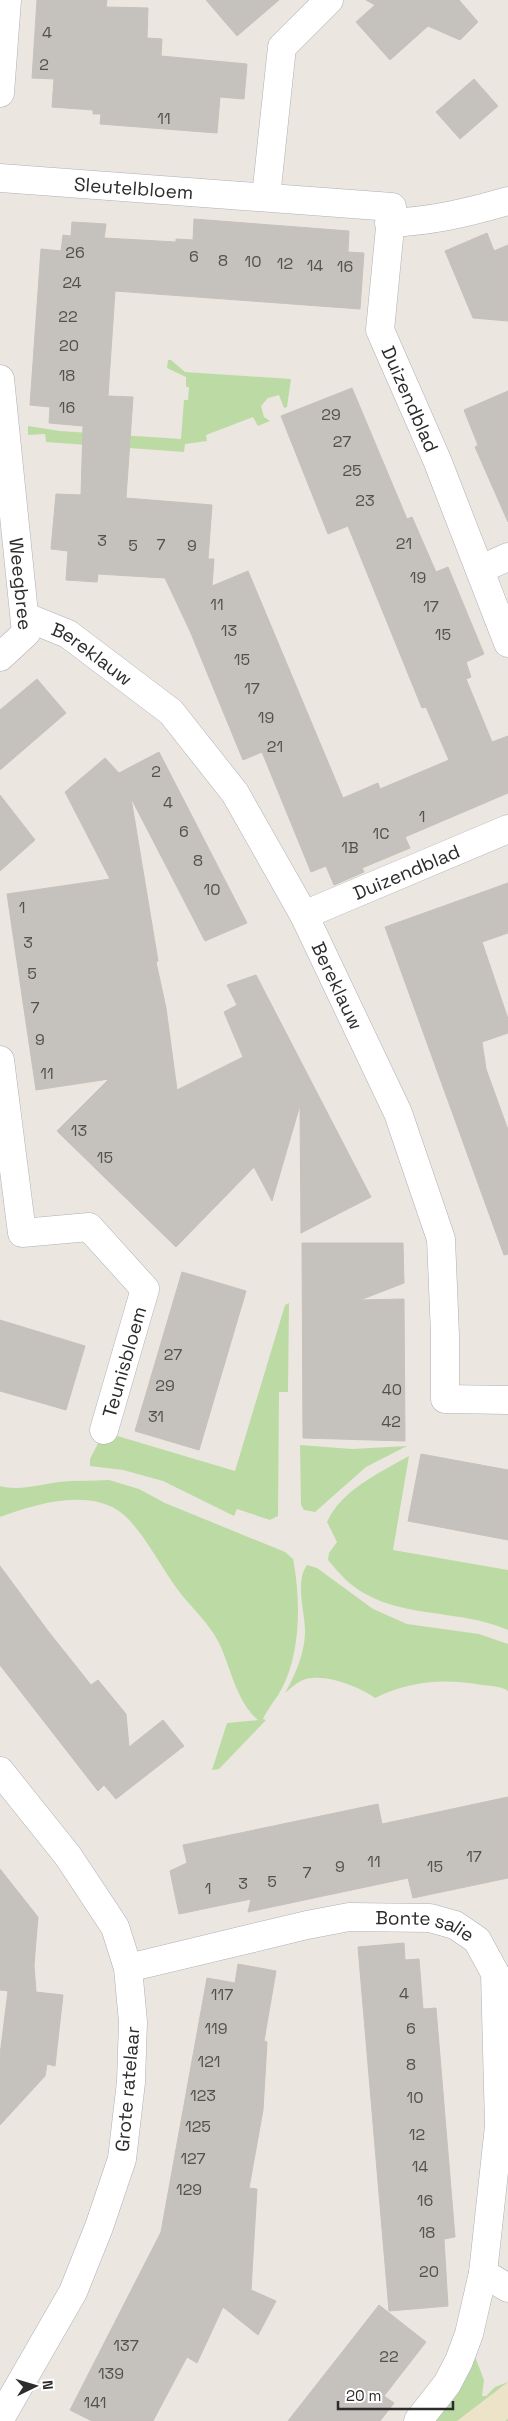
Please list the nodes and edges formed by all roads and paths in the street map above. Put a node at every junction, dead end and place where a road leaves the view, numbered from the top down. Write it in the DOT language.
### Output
graph roads {
  1 [pos="7,0"];
  2 [pos="329,0"];
  3 [pos="0,93"];
  4 [pos="0,178"];
  5 [pos="266,197"];
  6 [pos="508,201"];
  7 [pos="389,223"];
  8 [pos="0,379"];
  9 [pos="508,557"];
  10 [pos="481,569"];
  11 [pos="26,617"];
  12 [pos="508,643"];
  13 [pos="0,657"];
  14 [pos="508,830"];
  15 [pos="304,915"];
  16 [pos="0,1060"];
  17 [pos="508,1400"];
  18 [pos="104,1430"];
  19 [pos="5,1789"];
  20 [pos="128,1968"];
  21 [pos="483,2273"];
  22 [pos="508,2288"];
  23 [pos="0,2419"];
  24 [pos="418,2421"];
  1 -- 3 [label="street"];
  2 -- 5 [label="street"];
  4 -- 5 [label="street, Sleutelbloem"];
  5 -- 7 [label="street, Sleutelbloem"];
  6 -- 7 [label="street"];
  7 -- 10 [label="street, Duizendblad"];
  8 -- 11 [label="street, Weegbree"];
  9 -- 10 [label="street"];
  10 -- 12 [label="street, Duizendblad"];
  11 -- 13 [label="street, Weegbree"];
  11 -- 15 [label="street, Bereklauw"];
  14 -- 15 [label="street, Duizendblad"];
  15 -- 17 [label="street, Bereklauw"];
  16 -- 18 [label="street, Teunisbloem"];
  19 -- 20 [label="street, Grote ratelaar"];
  20 -- 21 [label="street, Bonte salie"];
  20 -- 23 [label="street, Grote ratelaar"];
  21 -- 22 [label="street"];
  21 -- 24 [label="street, Bonte salie"];
}
